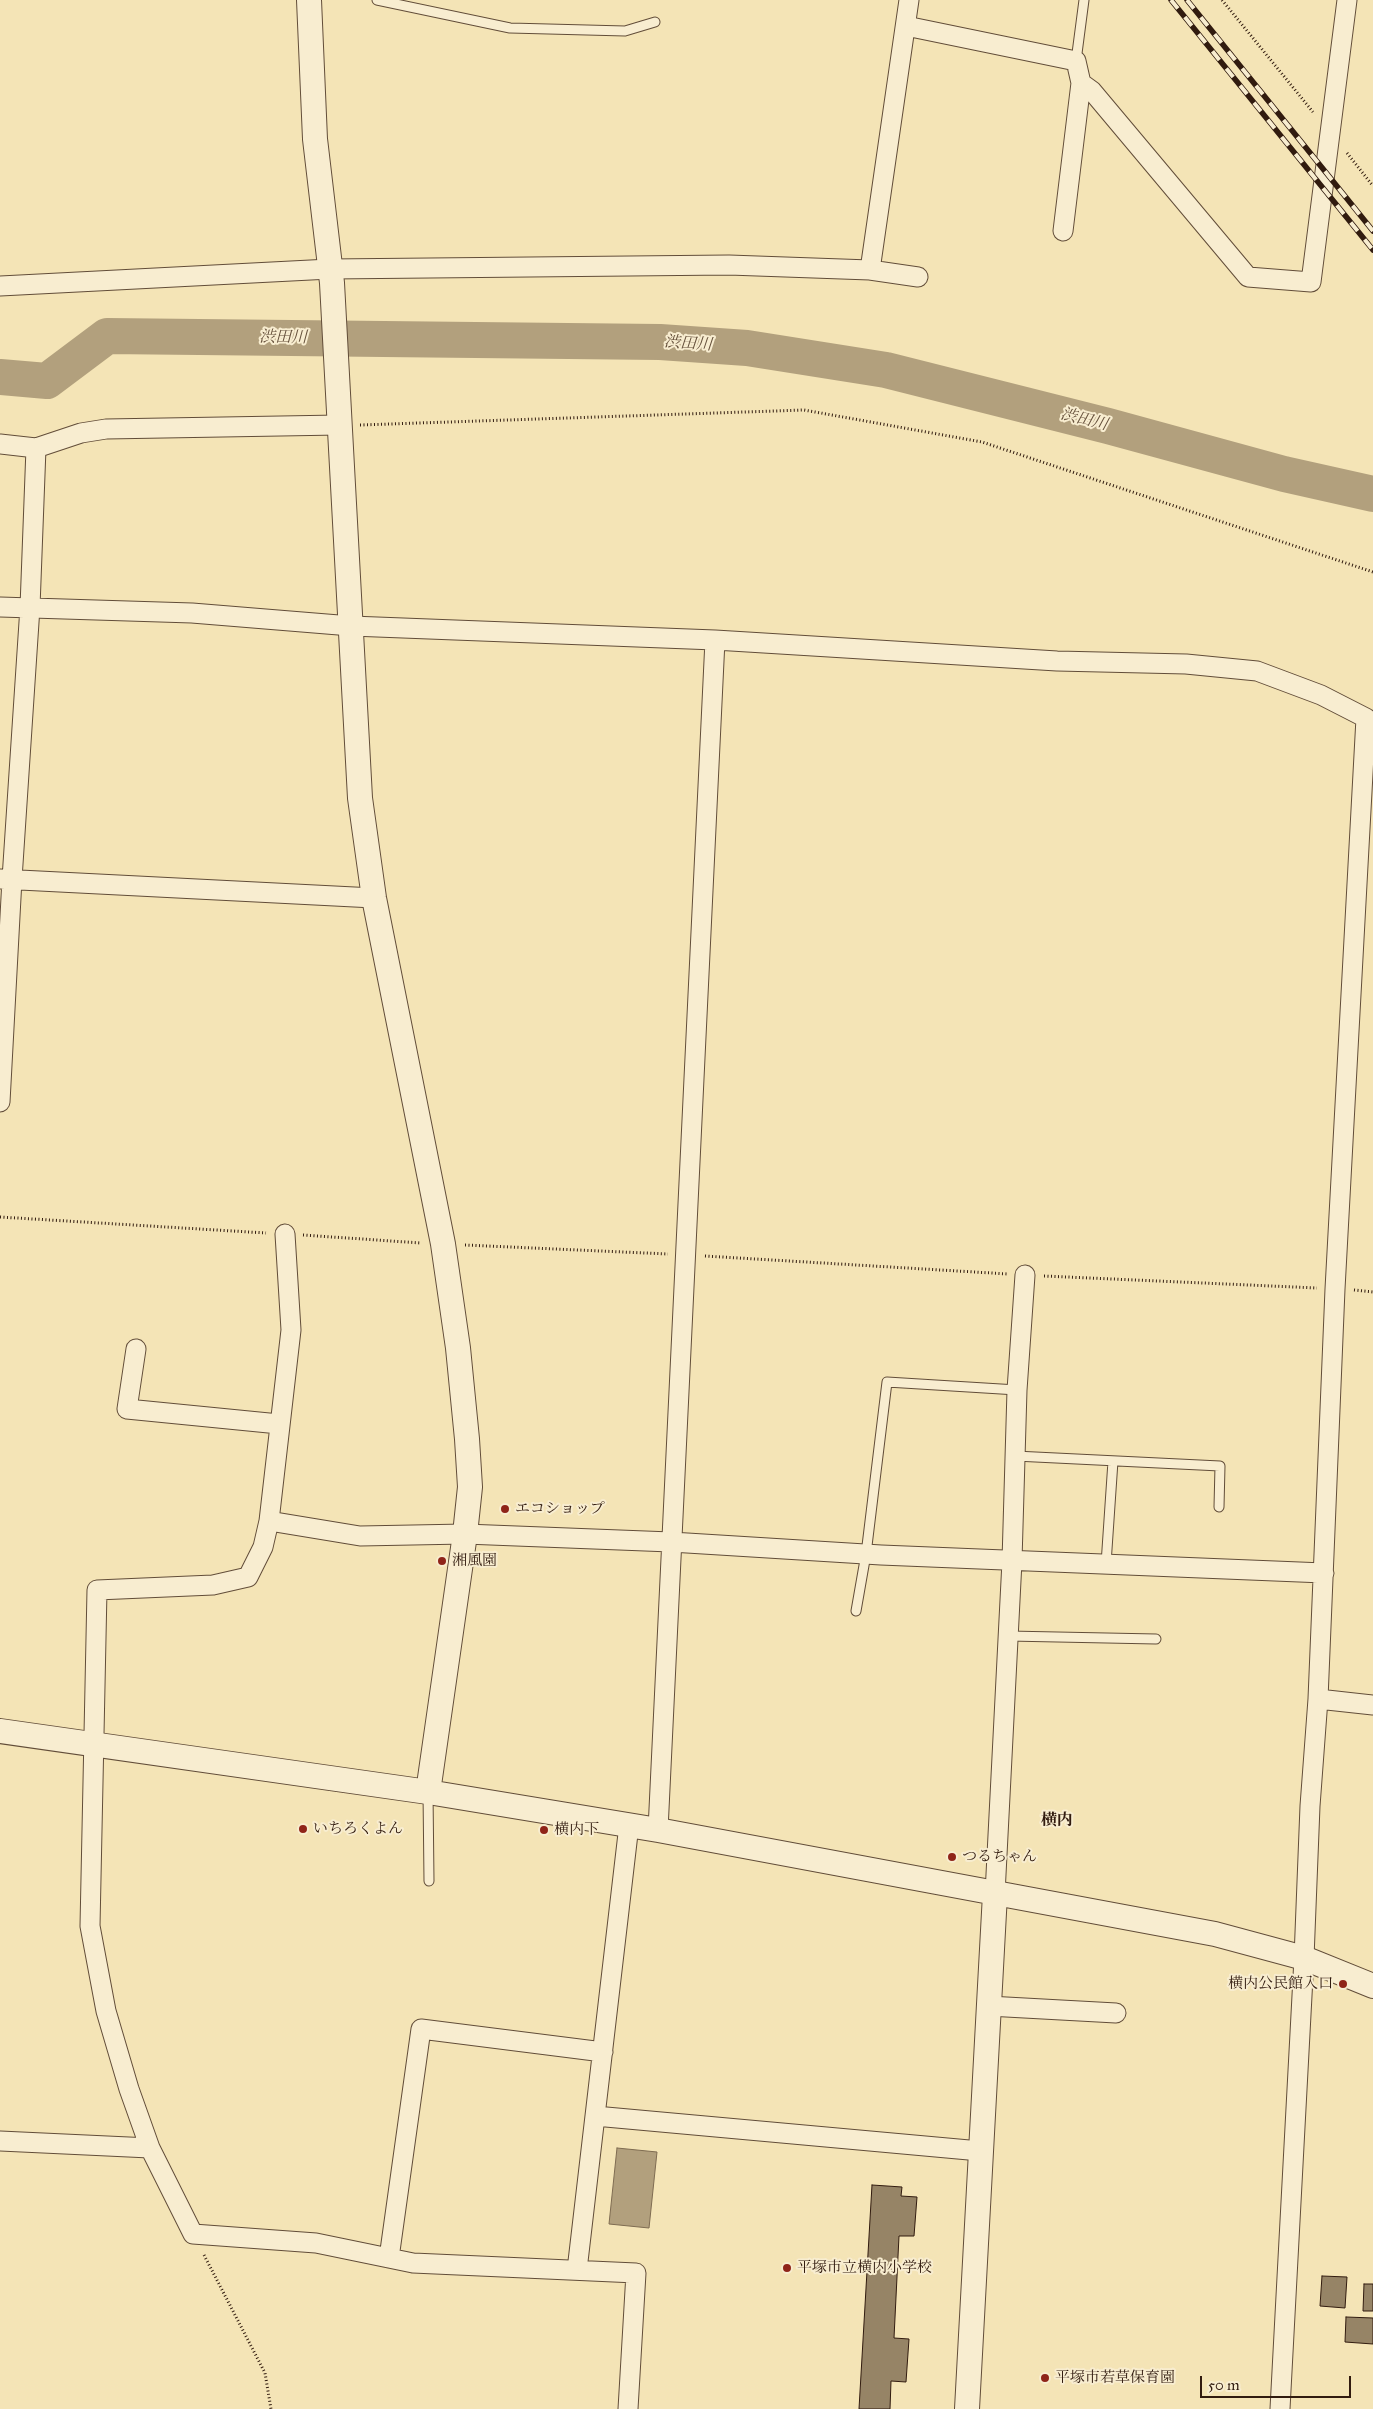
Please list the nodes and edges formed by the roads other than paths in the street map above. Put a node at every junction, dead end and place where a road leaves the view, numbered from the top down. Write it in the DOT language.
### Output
graph roads {
  1 [pos="309,0"];
  2 [pos="377,0"];
  3 [pos="909,0"];
  4 [pos="1084,0"];
  5 [pos="1347,0"];
  6 [pos="655,22"];
  7 [pos="906,26"];
  8 [pos="1076,62"];
  9 [pos="1081,84"];
  10 [pos="1064,231"];
  11 [pos="870,270"];
  12 [pos="331,276"];
  13 [pos="918,276"];
  14 [pos="0,286"];
  15 [pos="338,421"];
  16 [pos="0,444"];
  17 [pos="36,448"];
  18 [pos="0,607"];
  19 [pos="30,607"];
  20 [pos="351,626"];
  21 [pos="715,640"];
  22 [pos="6,879"];
  23 [pos="374,898"];
  24 [pos="0,1102"];
  25 [pos="285,1234"];
  26 [pos="1025,1275"];
  27 [pos="136,1349"];
  28 [pos="1017,1390"];
  29 [pos="279,1424"];
  30 [pos="1015,1456"];
  31 [pos="1114,1461"];
  32 [pos="1219,1507"];
  33 [pos="269,1521"];
  34 [pos="465,1534"];
  35 [pos="671,1542"];
  36 [pos="866,1554"];
  37 [pos="1012,1561"];
  38 [pos="1106,1564"];
  39 [pos="1324,1573"];
  40 [pos="856,1611"];
  41 [pos="1008,1636"];
  42 [pos="1156,1639"];
  43 [pos="1318,1699"];
  44 [pos="1373,1705"];
  45 [pos="0,1731"];
  46 [pos="96,1745"];
  47 [pos="428,1792"];
  48 [pos="629,1825"];
  49 [pos="658,1830"];
  50 [pos="429,1881"];
  51 [pos="995,1894"];
  52 [pos="1304,1958"];
  53 [pos="1373,1986"];
  54 [pos="988,2006"];
  55 [pos="1116,2013"];
  56 [pos="603,2052"];
  57 [pos="595,2116"];
  58 [pos="0,2141"];
  59 [pos="150,2148"];
  60 [pos="980,2152"];
  61 [pos="389,2258"];
  62 [pos="577,2270"];
  63 [pos="628,2409"];
  64 [pos="967,2409"];
  65 [pos="1280,2409"];
  1 -- 12 [label="street"];
  2 -- 6 [label="lane"];
  3 -- 7 [label="street"];
  4 -- 8 [label="lane"];
  5 -- 9 [label="street"];
  7 -- 8 [label="street"];
  7 -- 11 [label="street"];
  8 -- 9 [label="street"];
  9 -- 10 [label="street"];
  11 -- 12 [label="street"];
  11 -- 13 [label="street"];
  12 -- 14 [label="street"];
  12 -- 15 [label="street"];
  15 -- 17 [label="street"];
  15 -- 20 [label="street"];
  16 -- 17 [label="street"];
  17 -- 19 [label="street"];
  18 -- 19 [label="street"];
  19 -- 20 [label="street"];
  19 -- 22 [label="street"];
  20 -- 21 [label="street"];
  20 -- 23 [label="street"];
  21 -- 35 [label="street"];
  21 -- 39 [label="street"];
  22 -- 23 [label="street"];
  22 -- 24 [label="street"];
  23 -- 34 [label="street"];
  25 -- 29 [label="street"];
  26 -- 28 [label="street"];
  27 -- 29 [label="street"];
  28 -- 30 [label="street"];
  28 -- 36 [label="lane"];
  29 -- 33 [label="street"];
  30 -- 31 [label="lane"];
  30 -- 37 [label="street"];
  31 -- 32 [label="lane"];
  31 -- 38 [label="lane"];
  33 -- 34 [label="street"];
  33 -- 46 [label="street"];
  34 -- 35 [label="street"];
  34 -- 47 [label="street"];
  35 -- 36 [label="street"];
  35 -- 49 [label="street"];
  36 -- 37 [label="street"];
  36 -- 40 [label="lane"];
  37 -- 38 [label="street"];
  37 -- 41 [label="street"];
  38 -- 39 [label="street"];
  39 -- 43 [label="street"];
  41 -- 42 [label="lane"];
  41 -- 51 [label="street"];
  43 -- 44 [label="street"];
  43 -- 52 [label="street"];
  45 -- 46 [label="street"];
  46 -- 47 [label="street"];
  46 -- 59 [label="street"];
  47 -- 48 [label="street"];
  47 -- 50 [label="lane"];
  48 -- 49 [label="street"];
  48 -- 56 [label="street"];
  49 -- 51 [label="street"];
  51 -- 52 [label="street"];
  51 -- 54 [label="street"];
  52 -- 53 [label="street"];
  52 -- 65 [label="street"];
  54 -- 55 [label="street"];
  54 -- 60 [label="street"];
  56 -- 57 [label="street"];
  56 -- 61 [label="street"];
  57 -- 60 [label="street"];
  57 -- 62 [label="street"];
  58 -- 59 [label="street"];
  59 -- 61 [label="street"];
  60 -- 64 [label="street"];
  61 -- 62 [label="street"];
  62 -- 63 [label="street"];
}
